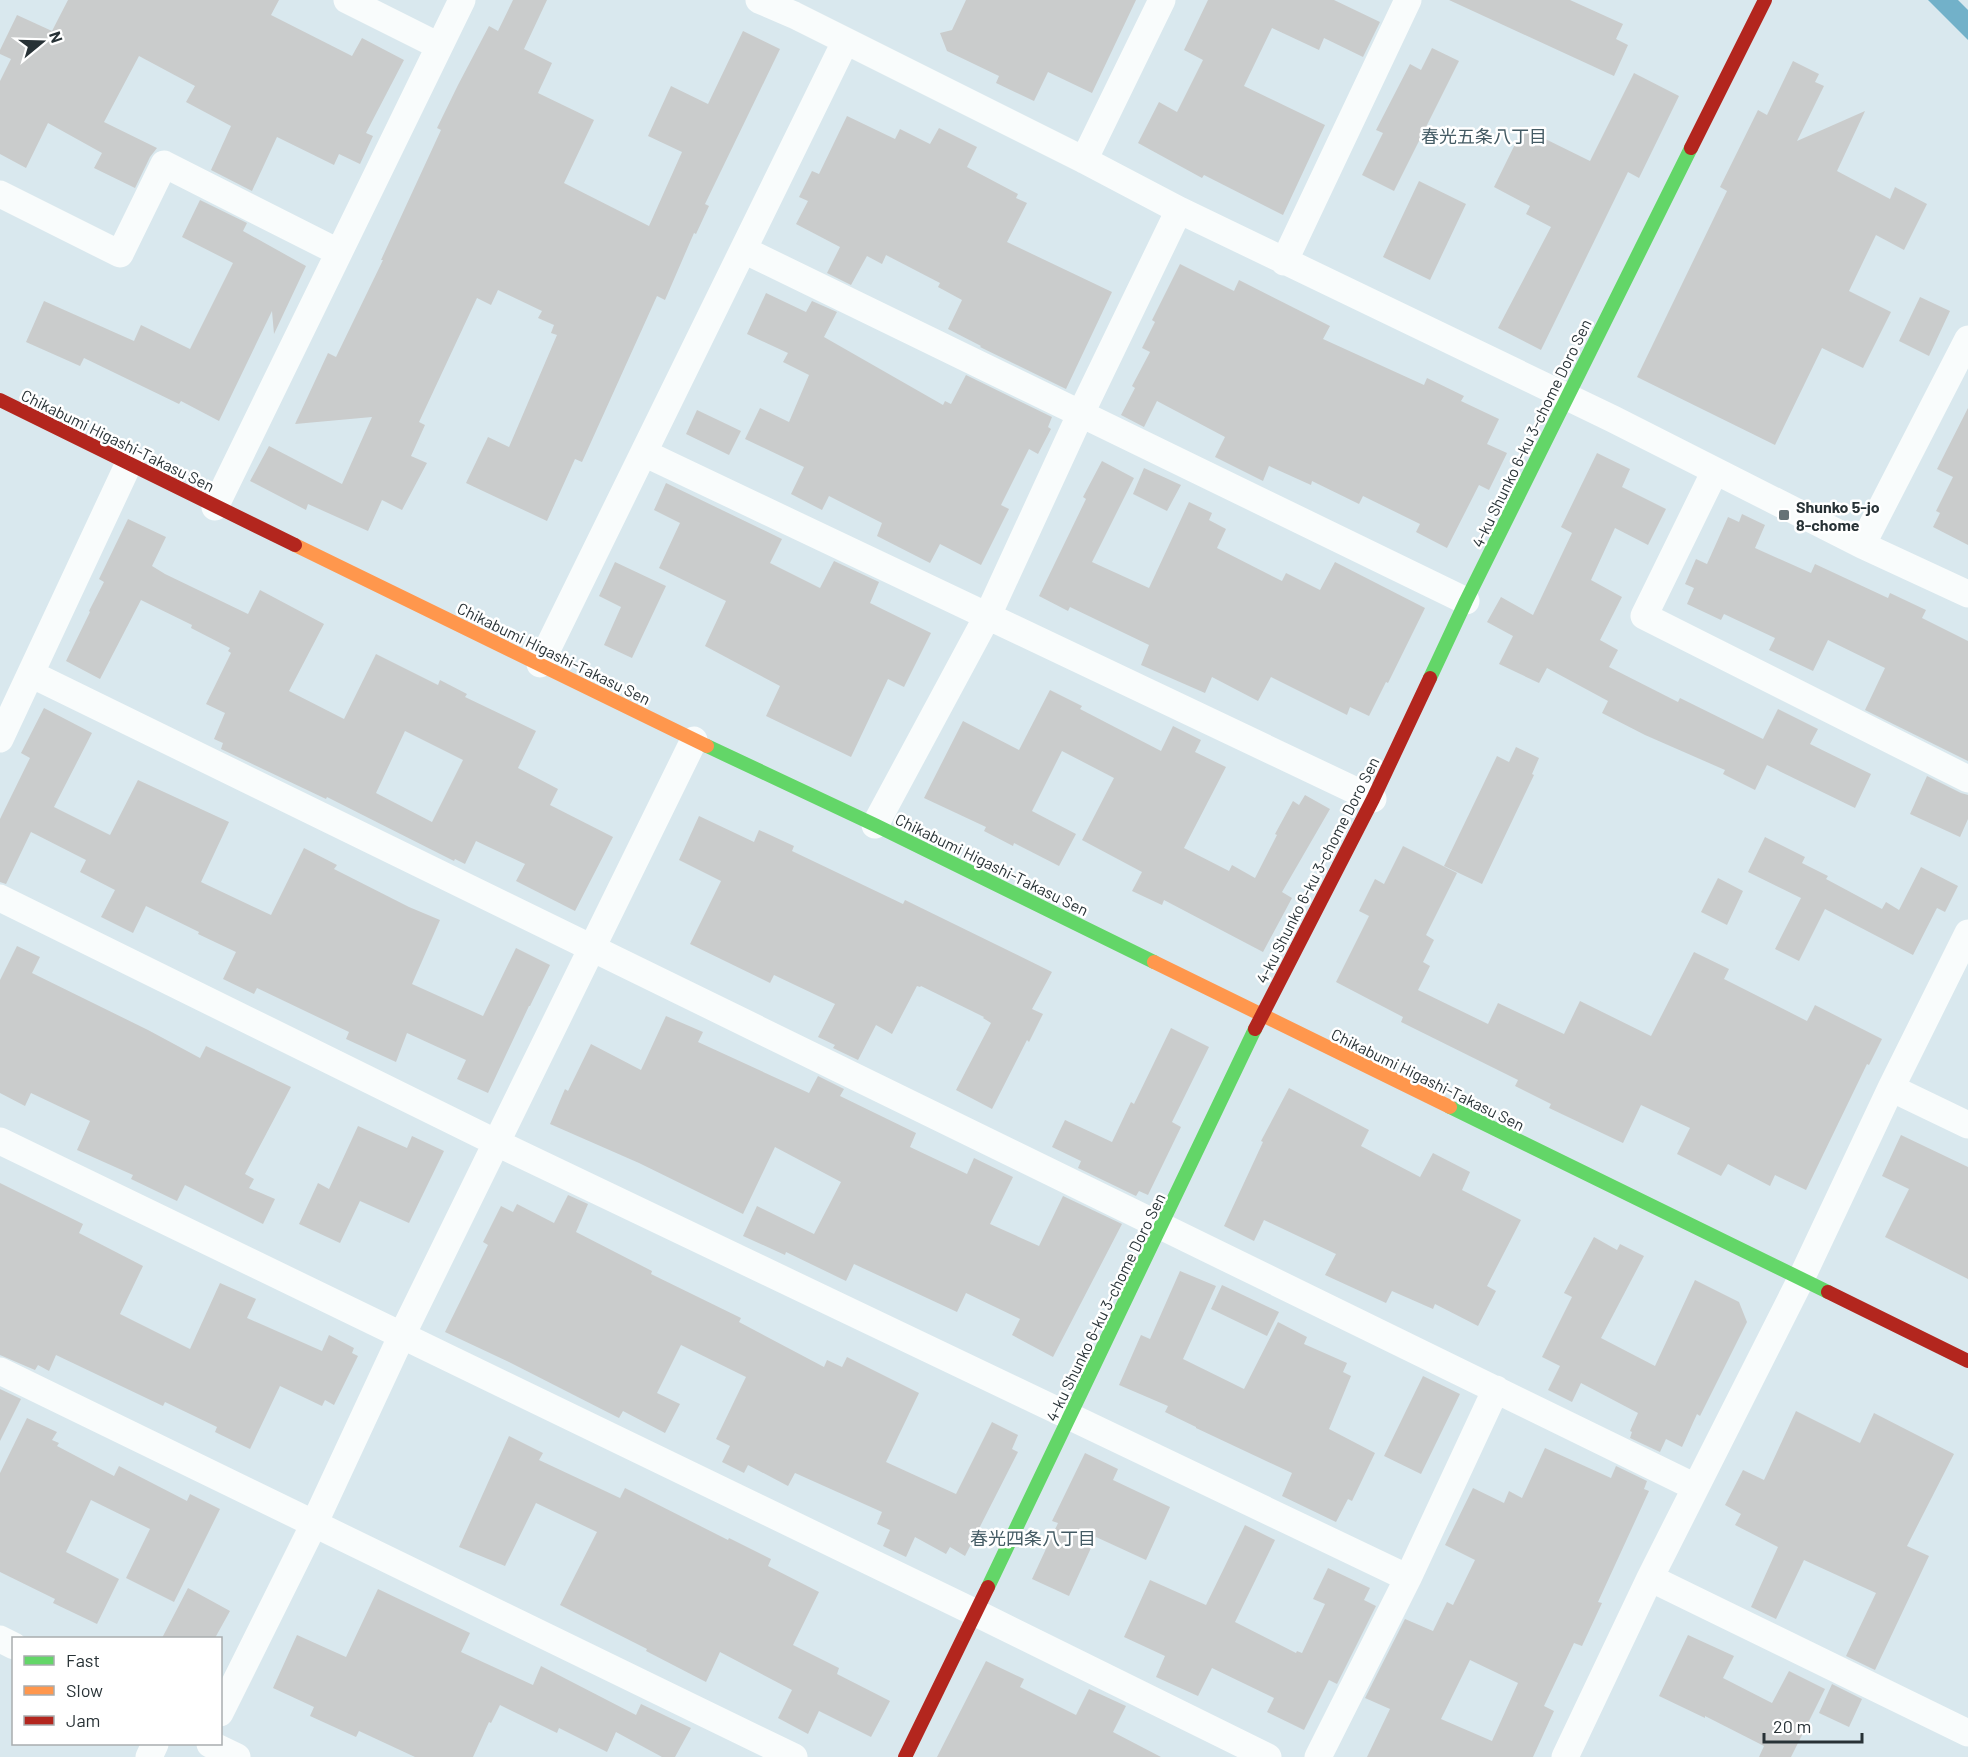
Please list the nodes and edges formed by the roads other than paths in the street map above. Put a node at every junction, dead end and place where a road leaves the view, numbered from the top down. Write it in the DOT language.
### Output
graph roads {
  1 [pos="347,0"];
  2 [pos="462,0"];
  3 [pos="759,0"];
  4 [pos="1162,0"];
  5 [pos="1764,0"];
  6 [pos="1398,3"];
  7 [pos="845,42"];
  8 [pos="439,46"];
  9 [pos="1084,160"];
  10 [pos="0,194"];
  11 [pos="1179,210"];
  12 [pos="744,250"];
  13 [pos="338,252"];
  14 [pos="1284,262"];
  15 [pos="1968,339"];
  16 [pos="1567,397"];
  17 [pos="0,400"];
  18 [pos="1081,413"];
  19 [pos="644,453"];
  20 [pos="129,463"];
  21 [pos="1715,471"];
  22 [pos="215,507"];
  23 [pos="1862,545"];
  24 [pos="1968,594"];
  25 [pos="1466,601"];
  26 [pos="988,615"];
  27 [pos="540,664"];
  28 [pos="31,674"];
  29 [pos="0,739"];
  30 [pos="694,740"];
  31 [pos="1968,779"];
  32 [pos="1373,799"];
  33 [pos="875,825"];
  34 [pos="0,898"];
  35 [pos="1968,933"];
  36 [pos="592,949"];
  37 [pos="1262,1015"];
  38 [pos="1891,1088"];
  39 [pos="1968,1125"];
  40 [pos="0,1141"];
  41 [pos="497,1143"];
  42 [pos="1162,1226"];
  43 [pos="1801,1279"];
  44 [pos="402,1335"];
  45 [pos="1968,1362"];
  46 [pos="0,1371"];
  47 [pos="1496,1389"];
  48 [pos="1070,1418"];
  49 [pos="1695,1487"];
  50 [pos="314,1524"];
  51 [pos="1408,1578"];
  52 [pos="1650,1578"];
  53 [pos="976,1613"];
  54 [pos="222,1709"];
  55 [pos="1968,1733"];
  56 [pos="214,1745"];
  57 [pos="237,1757"];
  58 [pos="794,1757"];
  59 [pos="905,1757"];
  60 [pos="1268,1757"];
  61 [pos="1318,1757"];
  62 [pos="1565,1757"];
  1 -- 8 [label="street"];
  2 -- 8 [label="street"];
  3 -- 7 [label="street"];
  4 -- 9 [label="street"];
  5 -- 16 [label="street, 4-ku Shunko 6-ku 3-chome Doro Sen"];
  6 -- 14 [label="street"];
  7 -- 9 [label="street"];
  7 -- 12 [label="street"];
  8 -- 13 [label="street"];
  9 -- 11 [label="street"];
  10 -- 13 [label="street"];
  11 -- 14 [label="street"];
  11 -- 18 [label="street"];
  12 -- 18 [label="street"];
  12 -- 19 [label="street"];
  13 -- 22 [label="street"];
  14 -- 16 [label="street"];
  15 -- 23 [label="street"];
  16 -- 21 [label="street"];
  16 -- 25 [label="street, 4-ku Shunko 6-ku 3-chome Doro Sen"];
  17 -- 20 [label="street, Chikabumi Higashi-Takasu Sen"];
  18 -- 25 [label="street"];
  18 -- 26 [label="street"];
  19 -- 26 [label="street"];
  19 -- 27 [label="street"];
  20 -- 22 [label="street, Chikabumi Higashi-Takasu Sen"];
  20 -- 28 [label="street"];
  21 -- 23 [label="street"];
  21 -- 31 [label="street"];
  22 -- 27 [label="street, Chikabumi Higashi-Takasu Sen"];
  23 -- 24 [label="street"];
  25 -- 32 [label="street, 4-ku Shunko 6-ku 3-chome Doro Sen"];
  26 -- 32 [label="street"];
  26 -- 33 [label="street"];
  27 -- 30 [label="street, Chikabumi Higashi-Takasu Sen"];
  28 -- 29 [label="street"];
  28 -- 36 [label="street"];
  30 -- 33 [label="street, Chikabumi Higashi-Takasu Sen"];
  30 -- 36 [label="street"];
  32 -- 37 [label="street, 4-ku Shunko 6-ku 3-chome Doro Sen"];
  33 -- 37 [label="street, Chikabumi Higashi-Takasu Sen"];
  34 -- 41 [label="street"];
  35 -- 38 [label="street"];
  36 -- 41 [label="street"];
  36 -- 42 [label="street"];
  37 -- 42 [label="street, 4-ku Shunko 6-ku 3-chome Doro Sen"];
  37 -- 43 [label="street, Chikabumi Higashi-Takasu Sen"];
  38 -- 39 [label="street"];
  38 -- 43 [label="street"];
  40 -- 44 [label="street"];
  41 -- 44 [label="street"];
  41 -- 48 [label="street"];
  42 -- 47 [label="street"];
  42 -- 48 [label="street, 4-ku Shunko 6-ku 3-chome Doro Sen"];
  43 -- 45 [label="street, Chikabumi Higashi-Takasu Sen"];
  43 -- 49 [label="street"];
  44 -- 50 [label="street"];
  44 -- 53 [label="street"];
  46 -- 50 [label="street"];
  47 -- 49 [label="street"];
  47 -- 51 [label="street"];
  48 -- 51 [label="street"];
  48 -- 53 [label="street, 4-ku Shunko 6-ku 3-chome Doro Sen"];
  49 -- 52 [label="street"];
  50 -- 54 [label="street"];
  50 -- 58 [label="street"];
  51 -- 61 [label="street"];
  52 -- 55 [label="street"];
  52 -- 62 [label="street"];
  53 -- 59 [label="street, 4-ku Shunko 6-ku 3-chome Doro Sen"];
  53 -- 60 [label="street"];
  56 -- 57 [label="street"];
}
